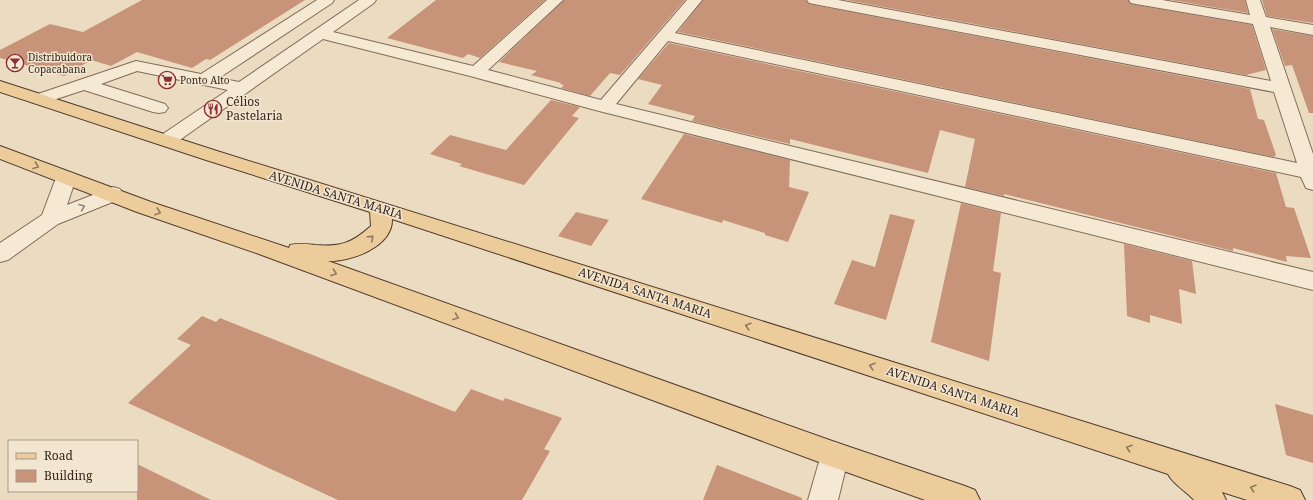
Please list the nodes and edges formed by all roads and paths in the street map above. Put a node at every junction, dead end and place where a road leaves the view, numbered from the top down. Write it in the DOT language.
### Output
graph roads {
  1 [pos="327,0"];
  2 [pos="369,0"];
  3 [pos="556,0"];
  4 [pos="695,0"];
  5 [pos="814,0"];
  6 [pos="1136,0"];
  7 [pos="1253,0"];
  8 [pos="1260,20"];
  9 [pos="1313,30"];
  10 [pos="321,34"];
  11 [pos="664,35"];
  12 [pos="476,72"];
  13 [pos="204,80"];
  14 [pos="84,84"];
  15 [pos="242,88"];
  16 [pos="1282,88"];
  17 [pos="4,90"];
  18 [pos="41,99"];
  19 [pos="605,107"];
  20 [pos="159,108"];
  21 [pos="167,140"];
  22 [pos="0,152"];
  23 [pos="66,178"];
  24 [pos="1311,178"];
  25 [pos="113,194"];
  26 [pos="380,208"];
  27 [pos="51,219"];
  28 [pos="267,248"];
  29 [pos="0,254"];
  30 [pos="1313,281"];
  31 [pos="835,455"];
  32 [pos="1170,461"];
  33 [pos="823,500"];
  34 [pos="965,500"];
  35 [pos="1211,500"];
  36 [pos="1290,500"];
  1 -- 13 [label="street"];
  2 -- 10 [label="street"];
  3 -- 12 [label="street"];
  4 -- 11 [label="street"];
  5 -- 16 [label="street"];
  6 -- 8 [label="street"];
  7 -- 8 [label="street"];
  8 -- 9 [label="street"];
  8 -- 16 [label="street"];
  10 -- 12 [label="street"];
  10 -- 15 [label="street"];
  11 -- 19 [label="street"];
  11 -- 24 [label="street"];
  12 -- 19 [label="street"];
  13 -- 14 [label="street"];
  13 -- 15 [label="street"];
  14 -- 18 [label="street"];
  14 -- 20 [label="street"];
  15 -- 21 [label="street"];
  16 -- 24 [label="street"];
  17 -- 18 [label="main road, AVENIDA SANTA MARIA"];
  18 -- 21 [label="main road, AVENIDA SANTA MARIA"];
  19 -- 30 [label="street"];
  21 -- 26 [label="main road, AVENIDA SANTA MARIA"];
  22 -- 23 [label="main road, one-way"];
  23 -- 25 [label="main road"];
  23 -- 27 [label="street"];
  27 -- 25 [label="street, one-way"];
  25 -- 28 [label="main road, one-way"];
  28 -- 26 [label="main road, one-way"];
  32 -- 26 [label="main road, AVENIDA SANTA MARIA, one-way"];
  27 -- 29 [label="street"];
  28 -- 31 [label="main road, one-way"];
  31 -- 33 [label="street"];
  31 -- 34 [label="main road"];
  32 -- 35 [label="main road"];
  36 -- 32 [label="main road, AVENIDA SANTA MARIA, one-way"];
}
